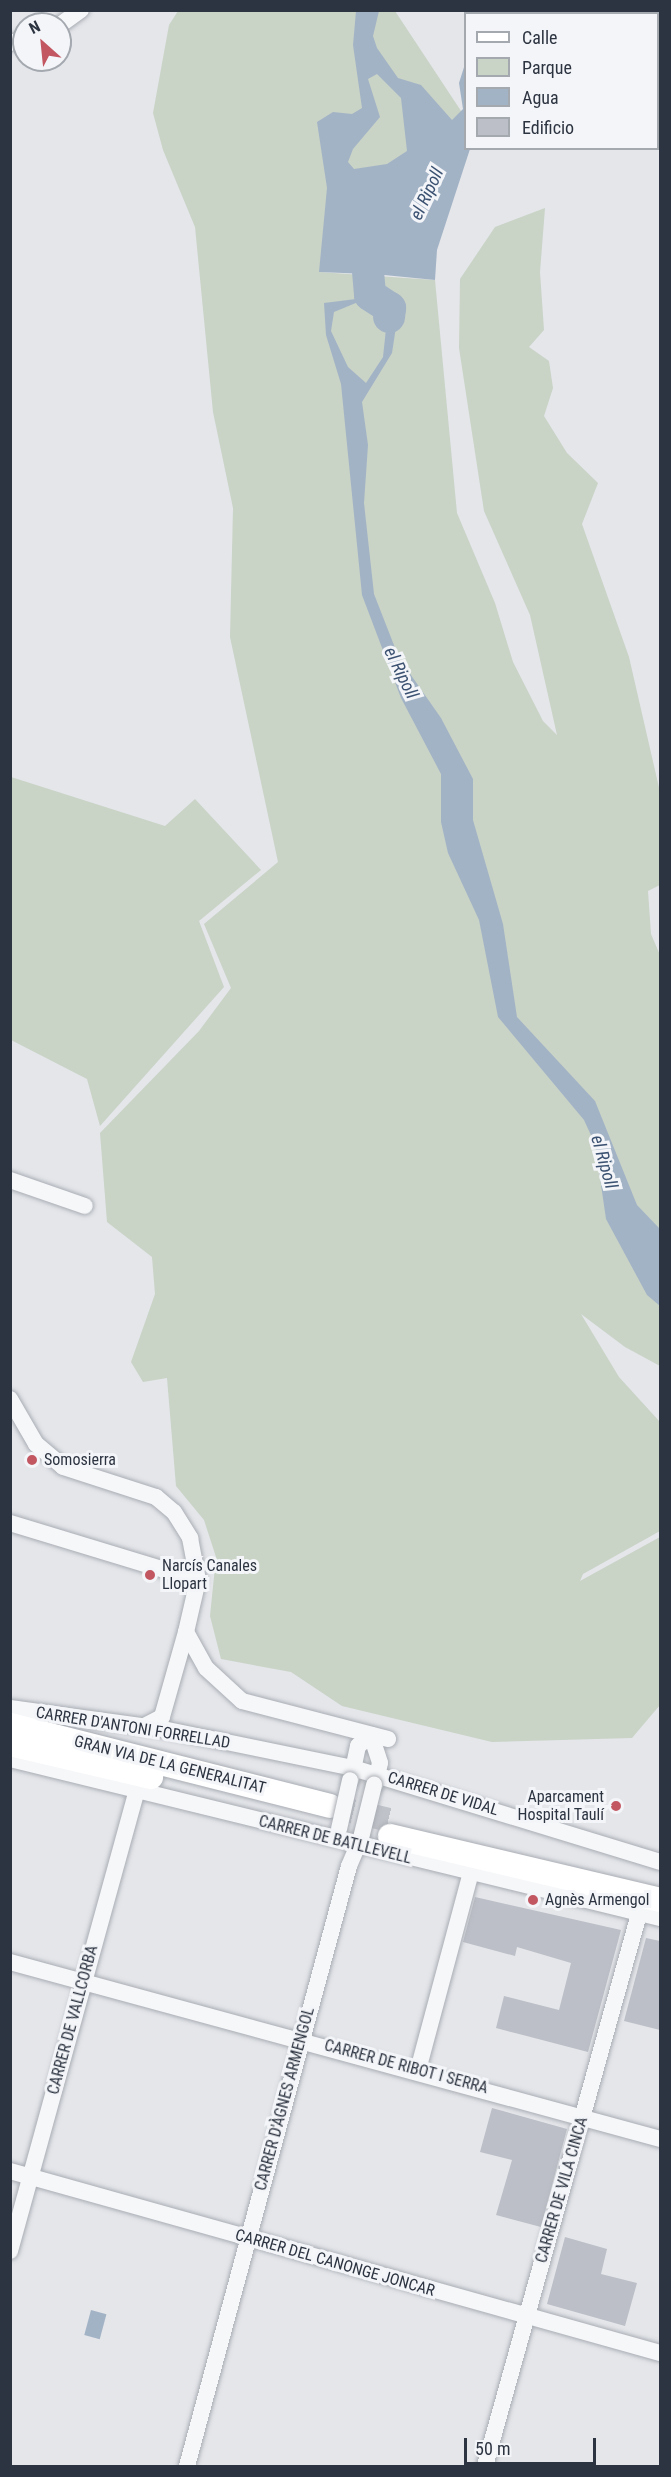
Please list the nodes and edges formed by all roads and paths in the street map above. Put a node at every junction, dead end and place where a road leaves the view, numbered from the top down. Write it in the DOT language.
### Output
graph roads {
  1 [pos="10,1180"];
  2 [pos="85,1206"];
  3 [pos="10,1399"];
  4 [pos="10,1523"];
  5 [pos="198,1580"];
  6 [pos="186,1632"];
  7 [pos="10,1708"];
  8 [pos="10,1725"];
  9 [pos="143,1727"];
  10 [pos="371,1735"];
  11 [pos="388,1739"];
  12 [pos="10,1744"];
  13 [pos="10,1759"];
  14 [pos="326,1762"];
  15 [pos="352,1774"];
  16 [pos="376,1780"];
  17 [pos="137,1790"];
  18 [pos="330,1824"];
  19 [pos="359,1842"];
  20 [pos="660,1862"];
  21 [pos="471,1872"];
  22 [pos="660,1886"];
  23 [pos="660,1900"];
  24 [pos="639,1914"];
  25 [pos="660,1918"];
  26 [pos="10,1962"];
  27 [pos="83,1981"];
  28 [pos="302,2038"];
  29 [pos="418,2070"];
  30 [pos="584,2116"];
  31 [pos="660,2139"];
  32 [pos="10,2170"];
  33 [pos="31,2176"];
  34 [pos="247,2237"];
  35 [pos="10,2251"];
  36 [pos="525,2317"];
  37 [pos="660,2353"];
  38 [pos="187,2466"];
  39 [pos="485,2466"];
  1 -- 2 [label="street"];
  3 -- 5 [label="street"];
  4 -- 5 [label="street"];
  5 -- 6 [label="street"];
  6 -- 9 [label="street"];
  6 -- 10 [label="street"];
  7 -- 9 [label="street, CARRER D'ANTONI FORRELLAD"];
  8 -- 18 [label="street, GRAN VIA DE LA GENERALITAT"];
  9 -- 14 [label="street, CARRER D'ANTONI FORRELLAD"];
  10 -- 11 [label="street"];
  10 -- 15 [label="street"];
  10 -- 16 [label="street, CARRER D'ÀGNES ARMENGOL"];
  12 -- 18 [label="street, GRAN VIA DE LA GENERALITAT"];
  13 -- 17 [label="street, CARRER DE BATLLEVELL"];
  14 -- 15 [label="street, CARRER DE VIDAL"];
  15 -- 16 [label="street, CARRER DE VIDAL"];
  15 -- 18 [label="street, bridge"];
  16 -- 19 [label="street, CARRER D'ÀGNES ARMENGOL, bridge"];
  16 -- 20 [label="street, CARRER DE VIDAL"];
  17 -- 18 [label="street, CARRER DE BATLLEVELL"];
  17 -- 27 [label="street, CARRER DE VALLCORBA"];
  18 -- 19 [label="street, CARRER DE BATLLEVELL"];
  19 -- 21 [label="street, CARRER DE BATLLEVELL"];
  19 -- 28 [label="street, CARRER D'ÀGNES ARMENGOL"];
  21 -- 24 [label="street, CARRER DE BATLLEVELL"];
  21 -- 29 [label="street"];
  22 -- 23 [label="street"];
  24 -- 25 [label="street, CARRER DE BATLLEVELL"];
  24 -- 30 [label="street, CARRER DE VILA CINCA"];
  26 -- 27 [label="street, CARRER DE RIBOT I SERRA"];
  27 -- 28 [label="street, CARRER DE RIBOT I SERRA"];
  27 -- 33 [label="street, CARRER DE VALLCORBA"];
  28 -- 29 [label="street, CARRER DE RIBOT I SERRA"];
  28 -- 34 [label="street, CARRER D'ÀGNES ARMENGOL"];
  29 -- 30 [label="street, CARRER DE RIBOT I SERRA"];
  30 -- 31 [label="street, CARRER DE RIBOT I SERRA"];
  30 -- 36 [label="street, CARRER DE VILA CINCA"];
  32 -- 33 [label="street, CARRER DEL CANONGE JONCAR"];
  33 -- 34 [label="street, CARRER DEL CANONGE JONCAR"];
  33 -- 35 [label="street, CARRER DE VALLCORBA"];
  34 -- 36 [label="street, CARRER DEL CANONGE JONCAR"];
  34 -- 38 [label="street, CARRER D'ÀGNES ARMENGOL"];
  36 -- 37 [label="street, CARRER DEL CANONGE JONCAR"];
  36 -- 39 [label="street, CARRER DE VILA CINCA"];
}
